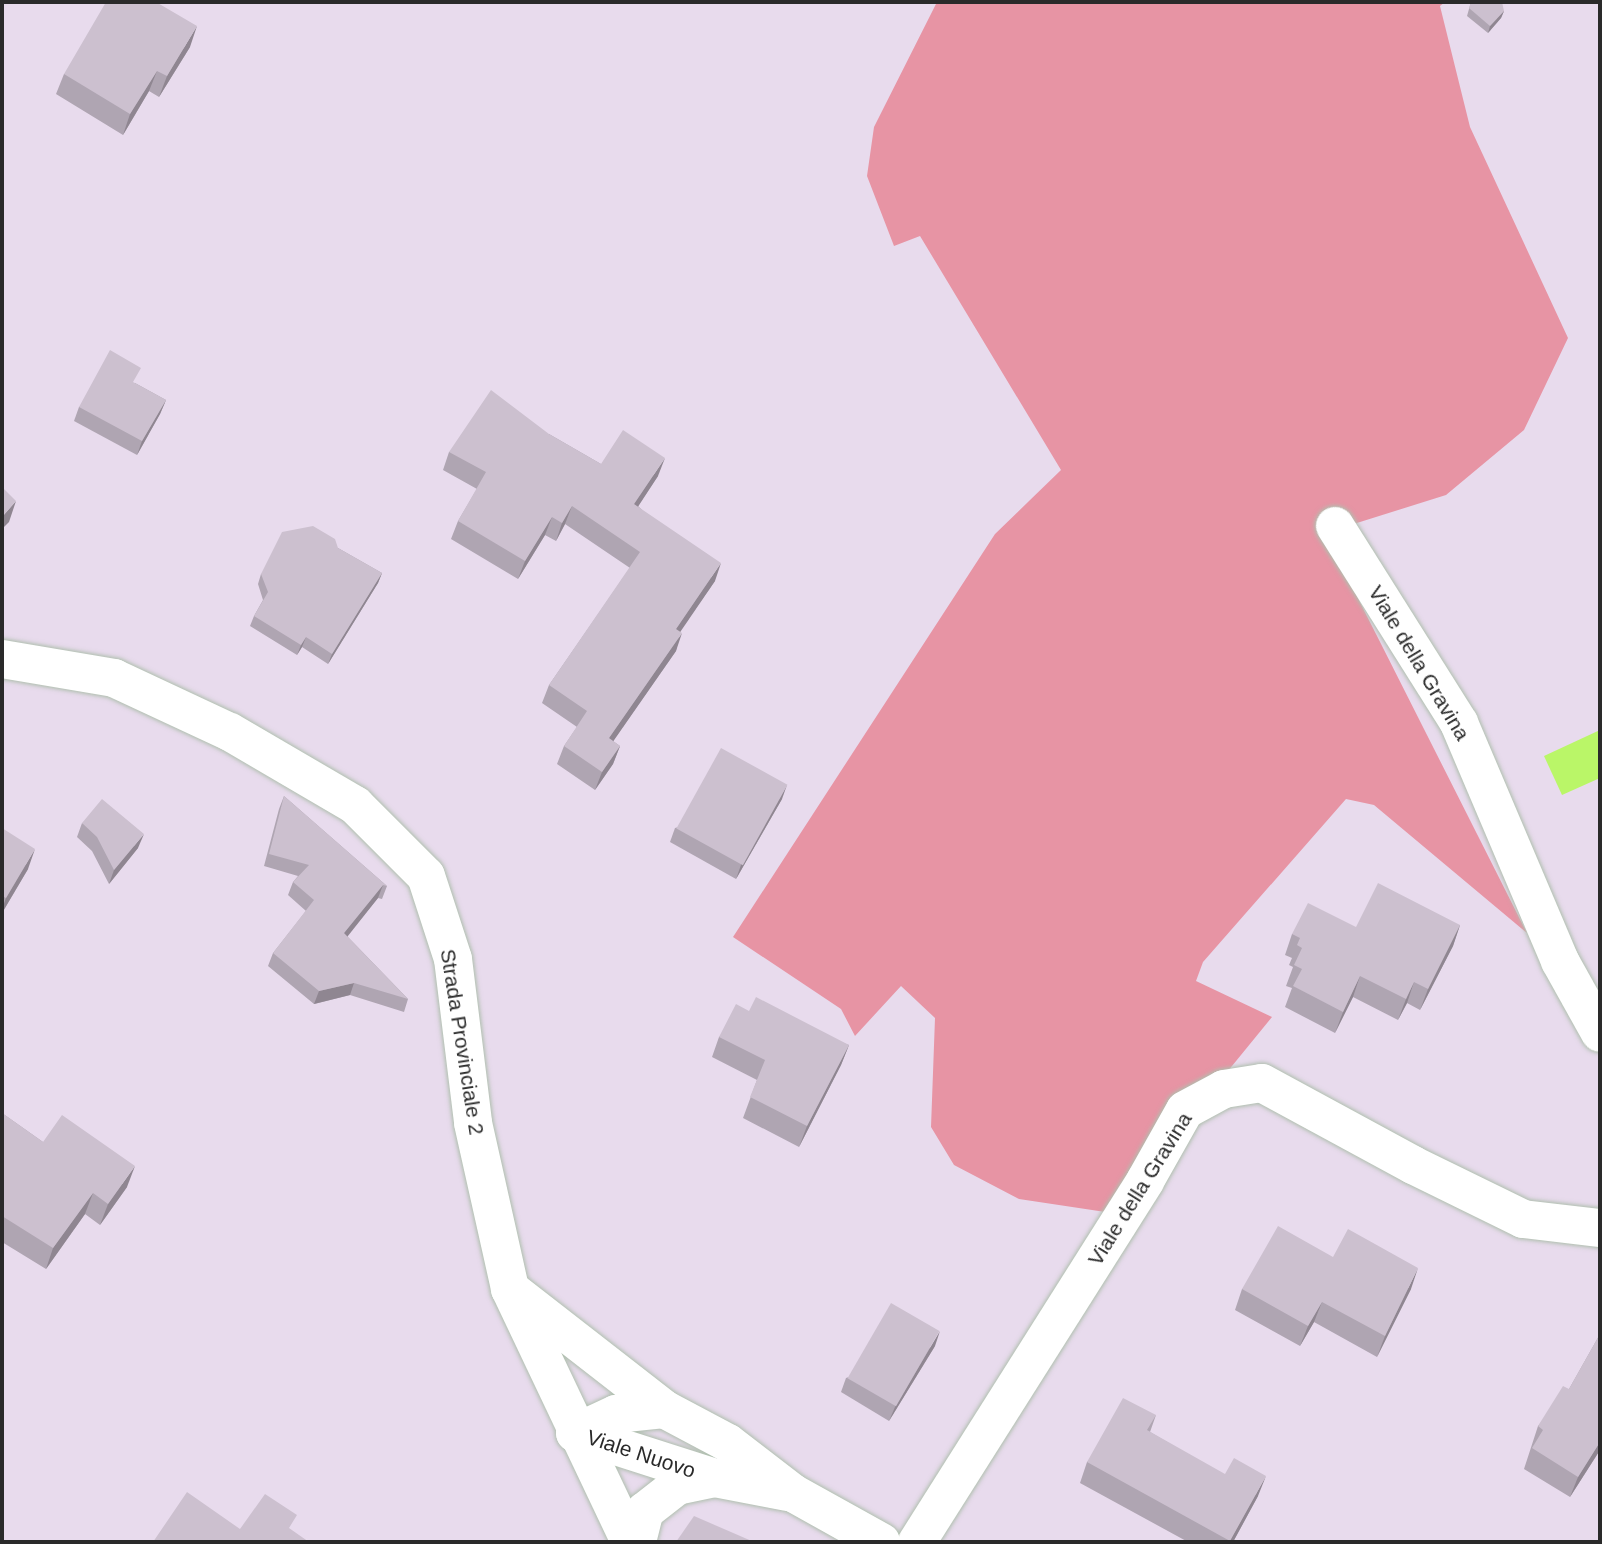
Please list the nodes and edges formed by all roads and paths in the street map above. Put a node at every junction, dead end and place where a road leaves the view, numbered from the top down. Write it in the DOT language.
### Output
graph roads {
  1 [pos="1335,526"];
  2 [pos="2,659"];
  3 [pos="1600,1033"];
  4 [pos="1600,1228"];
  5 [pos="510,1289"];
  6 [pos="664,1409"];
  7 [pos="575,1433"];
  8 [pos="715,1478"];
  9 [pos="793,1493"];
  10 [pos="630,1542"];
  11 [pos="638,1542"];
  12 [pos="881,1542"];
  13 [pos="916,1542"];
  1 -- 3 [label="street, Viale della Gravina"];
  2 -- 5 [label="street, Strada Provinciale 2"];
  4 -- 13 [label="street, Viale della Gravina"];
  5 -- 6 [label="street, Viale Nuovo"];
  5 -- 7 [label="street, Strada Provinciale 2"];
  6 -- 7 [label="street, Viale Nuovo"];
  6 -- 9 [label="street, Viale Nuovo"];
  7 -- 8 [label="street, Viale Nuovo"];
  7 -- 10 [label="street, Strada Provinciale 2"];
  8 -- 9 [label="street, Viale Nuovo"];
  8 -- 11 [label="street, Viale Nuovo"];
  9 -- 12 [label="street, Viale Nuovo"];
}
